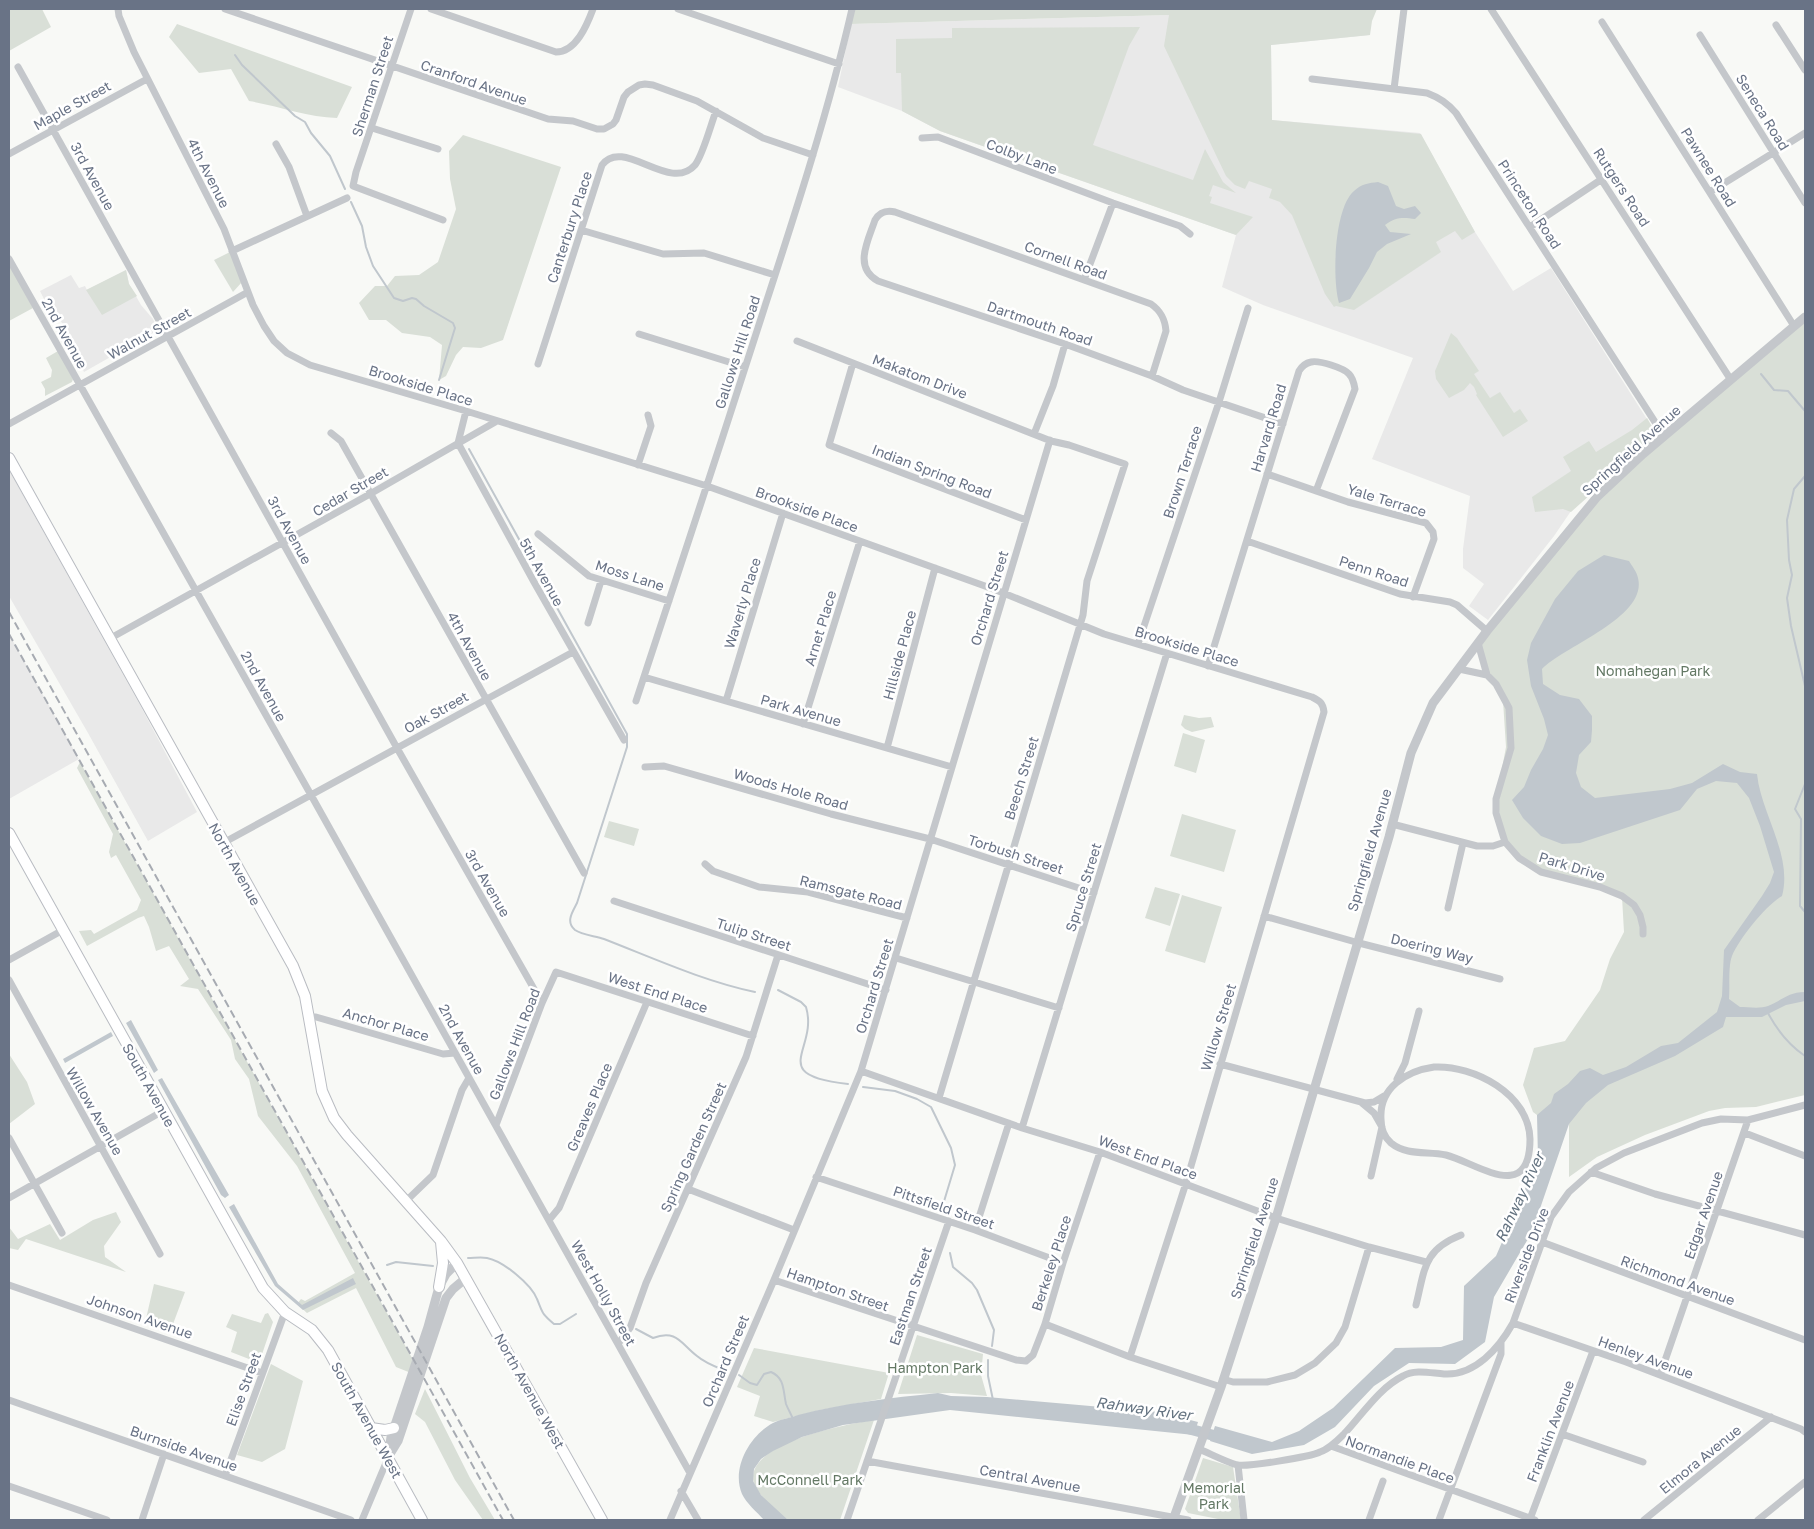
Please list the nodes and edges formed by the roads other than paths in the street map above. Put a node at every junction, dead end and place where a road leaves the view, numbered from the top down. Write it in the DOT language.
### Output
graph roads {
  1 [pos="118,9"];
  2 [pos="225,9"];
  3 [pos="411,9"];
  4 [pos="431,9"];
  5 [pos="593,9"];
  6 [pos="678,9"];
  7 [pos="852,9"];
  8 [pos="1404,9"];
  9 [pos="1491,9"];
  10 [pos="1602,22"];
  11 [pos="1776,25"];
  12 [pos="1700,35"];
  13 [pos="839,64"];
  14 [pos="18,67"];
  15 [pos="392,67"];
  16 [pos="1805,70"];
  17 [pos="147,79"];
  18 [pos="1312,79"];
  19 [pos="1394,89"];
  20 [pos="716,111"];
  21 [pos="372,128"];
  22 [pos="53,130"];
  23 [pos="1805,133"];
  24 [pos="922,138"];
  25 [pos="276,144"];
  26 [pos="438,149"];
  27 [pos="1774,153"];
  28 [pos="9,154"];
  29 [pos="813,155"];
  30 [pos="1602,179"];
  31 [pos="1710,192"];
  32 [pos="347,198"];
  33 [pos="1113,203"];
  34 [pos="1805,203"];
  35 [pos="897,213"];
  36 [pos="307,216"];
  37 [pos="443,220"];
  38 [pos="1530,227"];
  39 [pos="581,230"];
  40 [pos="1190,234"];
  41 [pos="232,251"];
  42 [pos="9,259"];
  43 [pos="775,275"];
  44 [pos="1084,280"];
  45 [pos="248,292"];
  46 [pos="1248,308"];
  47 [pos="1805,317"];
  48 [pos="1794,326"];
  49 [pos="640,334"];
  50 [pos="168,337"];
  51 [pos="797,341"];
  52 [pos="1066,344"];
  53 [pos="280,347"];
  54 [pos="853,363"];
  55 [pos="538,364"];
  56 [pos="745,367"];
  57 [pos="1152,376"];
  58 [pos="1731,380"];
  59 [pos="80,386"];
  60 [pos="1219,402"];
  61 [pos="466,411"];
  62 [pos="648,415"];
  63 [pos="496,421"];
  64 [pos="9,424"];
  65 [pos="1283,424"];
  66 [pos="331,434"];
  67 [pos="1034,434"];
  68 [pos="1664,436"];
  69 [pos="1050,440"];
  70 [pos="458,443"];
  71 [pos="9,458"];
  72 [pos="638,465"];
  73 [pos="1267,474"];
  74 [pos="707,486"];
  75 [pos="1316,491"];
  76 [pos="370,494"];
  77 [pos="783,513"];
  78 [pos="1026,520"];
  79 [pos="538,534"];
  80 [pos="860,541"];
  81 [pos="1247,541"];
  82 [pos="283,543"];
  83 [pos="935,568"];
  84 [pos="601,581"];
  85 [pos="196,591"];
  86 [pos="1004,594"];
  87 [pos="1413,597"];
  88 [pos="669,601"];
  89 [pos="588,623"];
  90 [pos="1080,625"];
  91 [pos="1487,631"];
  92 [pos="109,639"];
  93 [pos="1478,643"];
  94 [pos="1138,644"];
  95 [pos="573,652"];
  96 [pos="1167,653"];
  97 [pos="1208,666"];
  98 [pos="1459,668"];
  99 [pos="1487,675"];
  100 [pos="644,677"];
  101 [pos="486,699"];
  102 [pos="636,700"];
  103 [pos="726,701"];
  104 [pos="1322,703"];
  105 [pos="803,724"];
  106 [pos="624,740"];
  107 [pos="397,748"];
  108 [pos="887,748"];
  109 [pos="645,767"];
  110 [pos="952,767"];
  111 [pos="311,795"];
  112 [pos="1392,824"];
  113 [pos="9,833"];
  114 [pos="930,839"];
  115 [pos="1463,842"];
  116 [pos="1505,842"];
  117 [pos="223,843"];
  118 [pos="705,864"];
  119 [pos="1008,865"];
  120 [pos="584,873"];
  121 [pos="1094,893"];
  122 [pos="614,901"];
  123 [pos="1448,908"];
  124 [pos="1264,916"];
  125 [pos="907,918"];
  126 [pos="63,930"];
  127 [pos="1643,934"];
  128 [pos="1357,942"];
  129 [pos="778,955"];
  130 [pos="896,958"];
  131 [pos="9,960"];
  132 [pos="556,972"];
  133 [pos="1500,979"];
  134 [pos="9,980"];
  135 [pos="974,981"];
  136 [pos="886,990"];
  137 [pos="647,1002"];
  138 [pos="542,1003"];
  139 [pos="1059,1008"];
  140 [pos="1419,1011"];
  141 [pos="309,1017"];
  142 [pos="753,1036"];
  143 [pos="455,1053"];
  144 [pos="1220,1064"];
  145 [pos="862,1071"];
  146 [pos="469,1078"];
  147 [pos="1314,1089"];
  148 [pos="1385,1094"];
  149 [pos="939,1098"];
  150 [pos="1362,1102"];
  151 [pos="1805,1105"];
  152 [pos="163,1111"];
  153 [pos="1748,1120"];
  154 [pos="1009,1124"];
  155 [pos="496,1125"];
  156 [pos="1382,1127"];
  157 [pos="1022,1128"];
  158 [pos="1745,1133"];
  159 [pos="9,1138"];
  160 [pos="102,1146"];
  161 [pos="1100,1152"];
  162 [pos="1805,1156"];
  163 [pos="1591,1172"];
  164 [pos="1371,1176"];
  165 [pos="816,1177"];
  166 [pos="34,1183"];
  167 [pos="1186,1183"];
  168 [pos="688,1189"];
  169 [pos="9,1198"];
  170 [pos="406,1202"];
  171 [pos="1717,1211"];
  172 [pos="1276,1218"];
  173 [pos="549,1220"];
  174 [pos="948,1221"];
  175 [pos="794,1230"];
  176 [pos="975,1230"];
  177 [pos="62,1232"];
  178 [pos="1461,1235"];
  179 [pos="1805,1235"];
  180 [pos="441,1241"];
  181 [pos="1542,1242"];
  182 [pos="1369,1247"];
  183 [pos="160,1254"];
  184 [pos="1426,1262"];
  185 [pos="457,1263"];
  186 [pos="1064,1263"];
  187 [pos="466,1278"];
  188 [pos="774,1280"];
  189 [pos="9,1285"];
  190 [pos="439,1287"];
  191 [pos="1687,1297"];
  192 [pos="1416,1305"];
  193 [pos="285,1312"];
  194 [pos="1513,1323"];
  195 [pos="1045,1324"];
  196 [pos="305,1325"];
  197 [pos="913,1327"];
  198 [pos="1805,1340"];
  199 [pos="1501,1342"];
  200 [pos="618,1344"];
  201 [pos="1593,1351"];
  202 [pos="1008,1357"];
  203 [pos="1130,1357"];
  204 [pos="262,1373"];
  205 [pos="1660,1375"];
  206 [pos="1222,1383"];
  207 [pos="9,1400"];
  208 [pos="1771,1418"];
  209 [pos="371,1428"];
  210 [pos="394,1428"];
  211 [pos="1804,1429"];
  212 [pos="1562,1434"];
  213 [pos="1330,1446"];
  214 [pos="1199,1449"];
  215 [pos="164,1454"];
  216 [pos="388,1458"];
  217 [pos="867,1461"];
  218 [pos="1643,1462"];
  219 [pos="1238,1465"];
  220 [pos="690,1473"];
  221 [pos="225,1476"];
  222 [pos="1383,1481"];
  223 [pos="1805,1482"];
  224 [pos="9,1486"];
  225 [pos="1450,1490"];
  226 [pos="682,1491"];
  227 [pos="1174,1519"];
  228 [pos="1533,1519"];
  229 [pos="108,1520"];
  230 [pos="142,1520"];
  231 [pos="351,1520"];
  232 [pos="362,1520"];
  233 [pos="422,1520"];
  234 [pos="602,1520"];
  235 [pos="670,1520"];
  236 [pos="698,1520"];
  237 [pos="846,1520"];
  238 [pos="1188,1520"];
  239 [pos="1244,1520"];
  240 [pos="1369,1520"];
  241 [pos="1439,1520"];
  242 [pos="1644,1520"];
  243 [pos="1758,1520"];
  1 -- 17 [label="street, 4th Avenue"];
  2 -- 15 [label="street, Cranford Avenue"];
  3 -- 15 [label="street, Sherman Street"];
  4 -- 5 [label="street"];
  6 -- 13 [label="street"];
  7 -- 13 [label="street, Gallows Hill Road"];
  8 -- 19 [label="street"];
  9 -- 30 [label="street, Rutgers Road"];
  10 -- 31 [label="street, Pawnee Road"];
  11 -- 16 [label="street"];
  12 -- 27 [label="street, Seneca Road"];
  13 -- 29 [label="street, Gallows Hill Road"];
  14 -- 22 [label="street, 3rd Avenue"];
  15 -- 20 [label="street, Cranford Avenue"];
  15 -- 21 [label="street, Sherman Street"];
  17 -- 22 [label="street, Maple Street"];
  17 -- 41 [label="street, 4th Avenue"];
  18 -- 19 [label="street, Princeton Road"];
  19 -- 38 [label="street, Princeton Road"];
  20 -- 29 [label="street"];
  20 -- 39 [label="street, Canterbury Place"];
  21 -- 26 [label="street"];
  21 -- 37 [label="street, Sherman Street"];
  22 -- 28 [label="street, Maple Street"];
  22 -- 50 [label="street, 3rd Avenue"];
  23 -- 27 [label="street"];
  24 -- 33 [label="street, Colby Lane"];
  25 -- 36 [label="street"];
  27 -- 31 [label="street"];
  27 -- 34 [label="street, Seneca Road"];
  29 -- 43 [label="street, Gallows Hill Road"];
  30 -- 38 [label="street"];
  30 -- 58 [label="street, Rutgers Road"];
  31 -- 48 [label="street, Pawnee Road"];
  32 -- 36 [label="street"];
  33 -- 40 [label="street, Colby Lane"];
  33 -- 44 [label="street"];
  35 -- 44 [label="street, Cornell Road"];
  35 -- 52 [label="street, Dartmouth Road"];
  36 -- 41 [label="street"];
  38 -- 68 [label="street, Princeton Road"];
  39 -- 43 [label="street"];
  39 -- 55 [label="street, Canterbury Place"];
  41 -- 45 [label="street, 4th Avenue"];
  42 -- 59 [label="street, 2nd Avenue"];
  43 -- 56 [label="street, Gallows Hill Road"];
  44 -- 57 [label="street, Cornell Road"];
  45 -- 50 [label="street, Walnut Street"];
  45 -- 53 [label="street, 4th Avenue"];
  46 -- 60 [label="street, Brown Terrace"];
  47 -- 48 [label="street, Springfield Avenue"];
  48 -- 58 [label="street, Springfield Avenue"];
  49 -- 56 [label="street"];
  50 -- 59 [label="street, Walnut Street"];
  50 -- 82 [label="street, 3rd Avenue"];
  51 -- 54 [label="street, Makatom Drive"];
  52 -- 57 [label="street, Dartmouth Road"];
  52 -- 67 [label="street"];
  53 -- 61 [label="street, Brookside Place"];
  54 -- 67 [label="street, Makatom Drive"];
  54 -- 78 [label="street, Indian Spring Road"];
  56 -- 74 [label="street, Gallows Hill Road"];
  57 -- 60 [label="street, Dartmouth Road"];
  58 -- 68 [label="street, Springfield Avenue"];
  59 -- 64 [label="street, Walnut Street"];
  59 -- 85 [label="street, 2nd Avenue"];
  60 -- 65 [label="street, Dartmouth Road"];
  60 -- 94 [label="street, Brown Terrace"];
  61 -- 63 [label="street, Brookside Place"];
  61 -- 70 [label="street"];
  62 -- 72 [label="street"];
  63 -- 70 [label="street, Cedar Street"];
  63 -- 72 [label="street, Brookside Place"];
  65 -- 73 [label="street, Harvard Road"];
  65 -- 75 [label="street, Harvard Road"];
  66 -- 76 [label="street, 4th Avenue"];
  67 -- 69 [label="street, Makatom Drive"];
  68 -- 91 [label="street, Springfield Avenue"];
  69 -- 78 [label="street, Orchard Street"];
  69 -- 90 [label="street, Beech Street"];
  70 -- 76 [label="street, Cedar Street"];
  70 -- 95 [label="street, 5th Avenue"];
  71 -- 92 [label="main road, North Avenue"];
  72 -- 74 [label="street, Brookside Place"];
  73 -- 75 [label="street, Yale Terrace"];
  73 -- 81 [label="street, Harvard Road"];
  74 -- 77 [label="street, Brookside Place"];
  74 -- 88 [label="street, Gallows Hill Road"];
  75 -- 87 [label="street, Yale Terrace"];
  76 -- 82 [label="street, Cedar Street"];
  76 -- 101 [label="street, 4th Avenue"];
  77 -- 80 [label="street, Brookside Place"];
  77 -- 103 [label="street, Waverly Place"];
  78 -- 86 [label="street, Orchard Street"];
  79 -- 84 [label="street, Moss Lane"];
  80 -- 83 [label="street, Brookside Place"];
  80 -- 105 [label="street, Arnet Place"];
  81 -- 87 [label="street, Penn Road"];
  81 -- 97 [label="street, Harvard Road"];
  82 -- 85 [label="street, Cedar Street"];
  82 -- 107 [label="street, 3rd Avenue"];
  83 -- 86 [label="street, Brookside Place"];
  83 -- 108 [label="street, Hillside Place"];
  84 -- 88 [label="street, Moss Lane"];
  84 -- 89 [label="street"];
  85 -- 92 [label="street, Cedar Street"];
  85 -- 111 [label="street, 2nd Avenue"];
  86 -- 90 [label="street, Brookside Place"];
  86 -- 110 [label="street, Orchard Street"];
  87 -- 91 [label="street, Penn Road"];
  88 -- 100 [label="street, Gallows Hill Road"];
  90 -- 94 [label="street, Brookside Place"];
  90 -- 119 [label="street, Beech Street"];
  91 -- 93 [label="street, Springfield Avenue"];
  92 -- 117 [label="main road, North Avenue"];
  93 -- 98 [label="street, Springfield Avenue"];
  93 -- 99 [label="street, Park Drive"];
  94 -- 96 [label="street, Brookside Place"];
  95 -- 101 [label="street, Oak Street"];
  95 -- 106 [label="street, 5th Avenue"];
  96 -- 97 [label="street, Brookside Place"];
  96 -- 121 [label="street, Spruce Street"];
  97 -- 104 [label="street, Brookside Place"];
  98 -- 99 [label="street"];
  98 -- 112 [label="street, Springfield Avenue"];
  99 -- 116 [label="street, Park Drive"];
  100 -- 102 [label="street, Gallows Hill Road"];
  100 -- 103 [label="street, Park Avenue"];
  101 -- 107 [label="street, Oak Street"];
  101 -- 120 [label="street, 4th Avenue"];
  103 -- 105 [label="street, Park Avenue"];
  104 -- 124 [label="street, Willow Street"];
  105 -- 108 [label="street, Park Avenue"];
  107 -- 111 [label="street, Oak Street"];
  107 -- 138 [label="street, 3rd Avenue"];
  108 -- 110 [label="street, Park Avenue"];
  109 -- 114 [label="street, Woods Hole Road"];
  110 -- 114 [label="street, Orchard Street"];
  111 -- 117 [label="street, Oak Street"];
  111 -- 143 [label="street, 2nd Avenue"];
  112 -- 115 [label="street"];
  112 -- 128 [label="street, Springfield Avenue"];
  113 -- 126 [label="main road, South Avenue"];
  114 -- 119 [label="street, Torbush Street"];
  114 -- 125 [label="street, Orchard Street"];
  115 -- 116 [label="street"];
  115 -- 123 [label="street"];
  116 -- 127 [label="street, Park Drive"];
  117 -- 141 [label="main road, North Avenue"];
  118 -- 125 [label="street, Ramsgate Road"];
  119 -- 121 [label="street, Torbush Street"];
  119 -- 135 [label="street, Beech Street"];
  121 -- 139 [label="street, Spruce Street"];
  122 -- 129 [label="street, Tulip Street"];
  124 -- 128 [label="street, Doering Way"];
  124 -- 144 [label="street, Willow Street"];
  125 -- 130 [label="street, Orchard Street"];
  126 -- 131 [label="street"];
  126 -- 152 [label="main road, South Avenue"];
  128 -- 133 [label="street, Doering Way"];
  128 -- 147 [label="street, Springfield Avenue"];
  129 -- 136 [label="street, Tulip Street"];
  129 -- 142 [label="street, Spring Garden Street"];
  130 -- 135 [label="street"];
  130 -- 136 [label="street, Orchard Street"];
  132 -- 137 [label="street, West End Place"];
  132 -- 138 [label="street, Gallows Hill Road"];
  134 -- 160 [label="street, Willow Avenue"];
  135 -- 139 [label="street"];
  135 -- 149 [label="street, Beech Street"];
  136 -- 145 [label="street, Orchard Street"];
  137 -- 142 [label="street, West End Place"];
  137 -- 173 [label="street, Greaves Place"];
  138 -- 155 [label="street, Gallows Hill Road"];
  139 -- 157 [label="street, Spruce Street"];
  140 -- 148 [label="street"];
  141 -- 143 [label="street, Anchor Place"];
  141 -- 170 [label="main road, North Avenue"];
  142 -- 168 [label="street, Spring Garden Street"];
  143 -- 146 [label="street, 2nd Avenue"];
  144 -- 147 [label="street"];
  144 -- 167 [label="street, Willow Street"];
  145 -- 149 [label="street, West End Place"];
  145 -- 165 [label="street, Orchard Street"];
  146 -- 155 [label="street, 2nd Avenue"];
  146 -- 170 [label="street"];
  147 -- 150 [label="street"];
  147 -- 172 [label="street, Springfield Avenue"];
  148 -- 150 [label="street"];
  148 -- 156 [label="street"];
  148 -- 156 [label="street"];
  149 -- 154 [label="street, West End Place"];
  150 -- 156 [label="street"];
  151 -- 153 [label="street, Riverside Drive"];
  152 -- 160 [label="street"];
  152 -- 193 [label="main road, South Avenue"];
  153 -- 158 [label="street, Edgar Avenue"];
  153 -- 163 [label="street, Riverside Drive"];
  154 -- 157 [label="street, West End Place"];
  154 -- 176 [label="street"];
  155 -- 173 [label="street, West Holly Street"];
  156 -- 164 [label="street"];
  157 -- 161 [label="street, West End Place"];
  158 -- 162 [label="street"];
  158 -- 171 [label="street, Edgar Avenue"];
  159 -- 166 [label="street"];
  160 -- 166 [label="street"];
  160 -- 183 [label="street, Willow Avenue"];
  161 -- 167 [label="street, West End Place"];
  161 -- 186 [label="street, Berkeley Place"];
  163 -- 171 [label="street"];
  163 -- 181 [label="street, Riverside Drive"];
  165 -- 174 [label="street, Pittsfield Street"];
  165 -- 175 [label="street, Orchard Street"];
  166 -- 169 [label="street"];
  166 -- 177 [label="street"];
  167 -- 172 [label="street, West End Place"];
  167 -- 203 [label="street, Willow Street"];
  168 -- 175 [label="street"];
  168 -- 200 [label="street, Spring Garden Street"];
  170 -- 180 [label="main road, North Avenue"];
  171 -- 179 [label="street"];
  171 -- 191 [label="street, Edgar Avenue"];
  172 -- 182 [label="street, West End Place"];
  172 -- 206 [label="street, Springfield Avenue"];
  173 -- 200 [label="street, West Holly Street"];
  174 -- 176 [label="street, Pittsfield Street"];
  174 -- 197 [label="street, Eastman Street"];
  175 -- 188 [label="street, Orchard Street"];
  176 -- 186 [label="street, Pittsfield Street"];
  178 -- 184 [label="street"];
  180 -- 185 [label="main road, North Avenue"];
  180 -- 190 [label="main road"];
  181 -- 191 [label="street, Richmond Avenue"];
  181 -- 194 [label="street, Riverside Drive"];
  182 -- 184 [label="street, West End Place"];
  182 -- 206 [label="street"];
  184 -- 192 [label="street"];
  185 -- 187 [label="main road, North Avenue West"];
  185 -- 190 [label="street"];
  186 -- 195 [label="street, Berkeley Place"];
  187 -- 216 [label="street"];
  187 -- 234 [label="main road, North Avenue West"];
  188 -- 197 [label="street, Hampton Street"];
  188 -- 220 [label="street, Orchard Street"];
  189 -- 204 [label="street, Johnson Avenue"];
  190 -- 210 [label="street"];
  191 -- 198 [label="street, Richmond Avenue"];
  191 -- 205 [label="street, Edgar Avenue"];
  193 -- 196 [label="main road, South Avenue"];
  193 -- 204 [label="street, Elise Street"];
  194 -- 199 [label="street, Riverside Drive"];
  194 -- 201 [label="street, Henley Avenue"];
  195 -- 202 [label="street, Berkeley Place"];
  195 -- 203 [label="street"];
  196 -- 209 [label="main road, South Avenue West"];
  197 -- 202 [label="street, Hampton Street"];
  197 -- 217 [label="street, Eastman Street"];
  199 -- 213 [label="street, Riverside Drive"];
  199 -- 225 [label="street"];
  200 -- 220 [label="street, West Holly Street"];
  201 -- 205 [label="street, Henley Avenue"];
  201 -- 212 [label="street, Franklin Avenue"];
  203 -- 206 [label="street"];
  204 -- 221 [label="street, Elise Street"];
  205 -- 208 [label="street, Henley Avenue"];
  206 -- 214 [label="street, Springfield Avenue"];
  207 -- 215 [label="street, Burnside Avenue"];
  208 -- 211 [label="street, Henley Avenue"];
  208 -- 242 [label="street, Elmora Avenue"];
  209 -- 210 [label="main road"];
  209 -- 216 [label="main road, South Avenue West"];
  210 -- 216 [label="street"];
  212 -- 218 [label="street"];
  212 -- 228 [label="street, Franklin Avenue"];
  213 -- 219 [label="street, Normandie Place"];
  213 -- 225 [label="street, Normandie Place"];
  214 -- 219 [label="street, Normandie Place"];
  214 -- 227 [label="street, Springfield Avenue"];
  215 -- 221 [label="street, Burnside Avenue"];
  215 -- 230 [label="street"];
  216 -- 232 [label="street"];
  216 -- 233 [label="main road, South Avenue West"];
  217 -- 227 [label="street, Central Avenue"];
  217 -- 237 [label="street, Eastman Street"];
  219 -- 239 [label="street"];
  220 -- 226 [label="street, Orchard Street"];
  221 -- 231 [label="street, Burnside Avenue"];
  222 -- 240 [label="street"];
  223 -- 243 [label="street"];
  224 -- 229 [label="street"];
  225 -- 228 [label="street, Normandie Place"];
  225 -- 241 [label="street"];
  226 -- 235 [label="street, Orchard Street"];
  226 -- 236 [label="street"];
  227 -- 238 [label="street, Central Avenue"];
}
